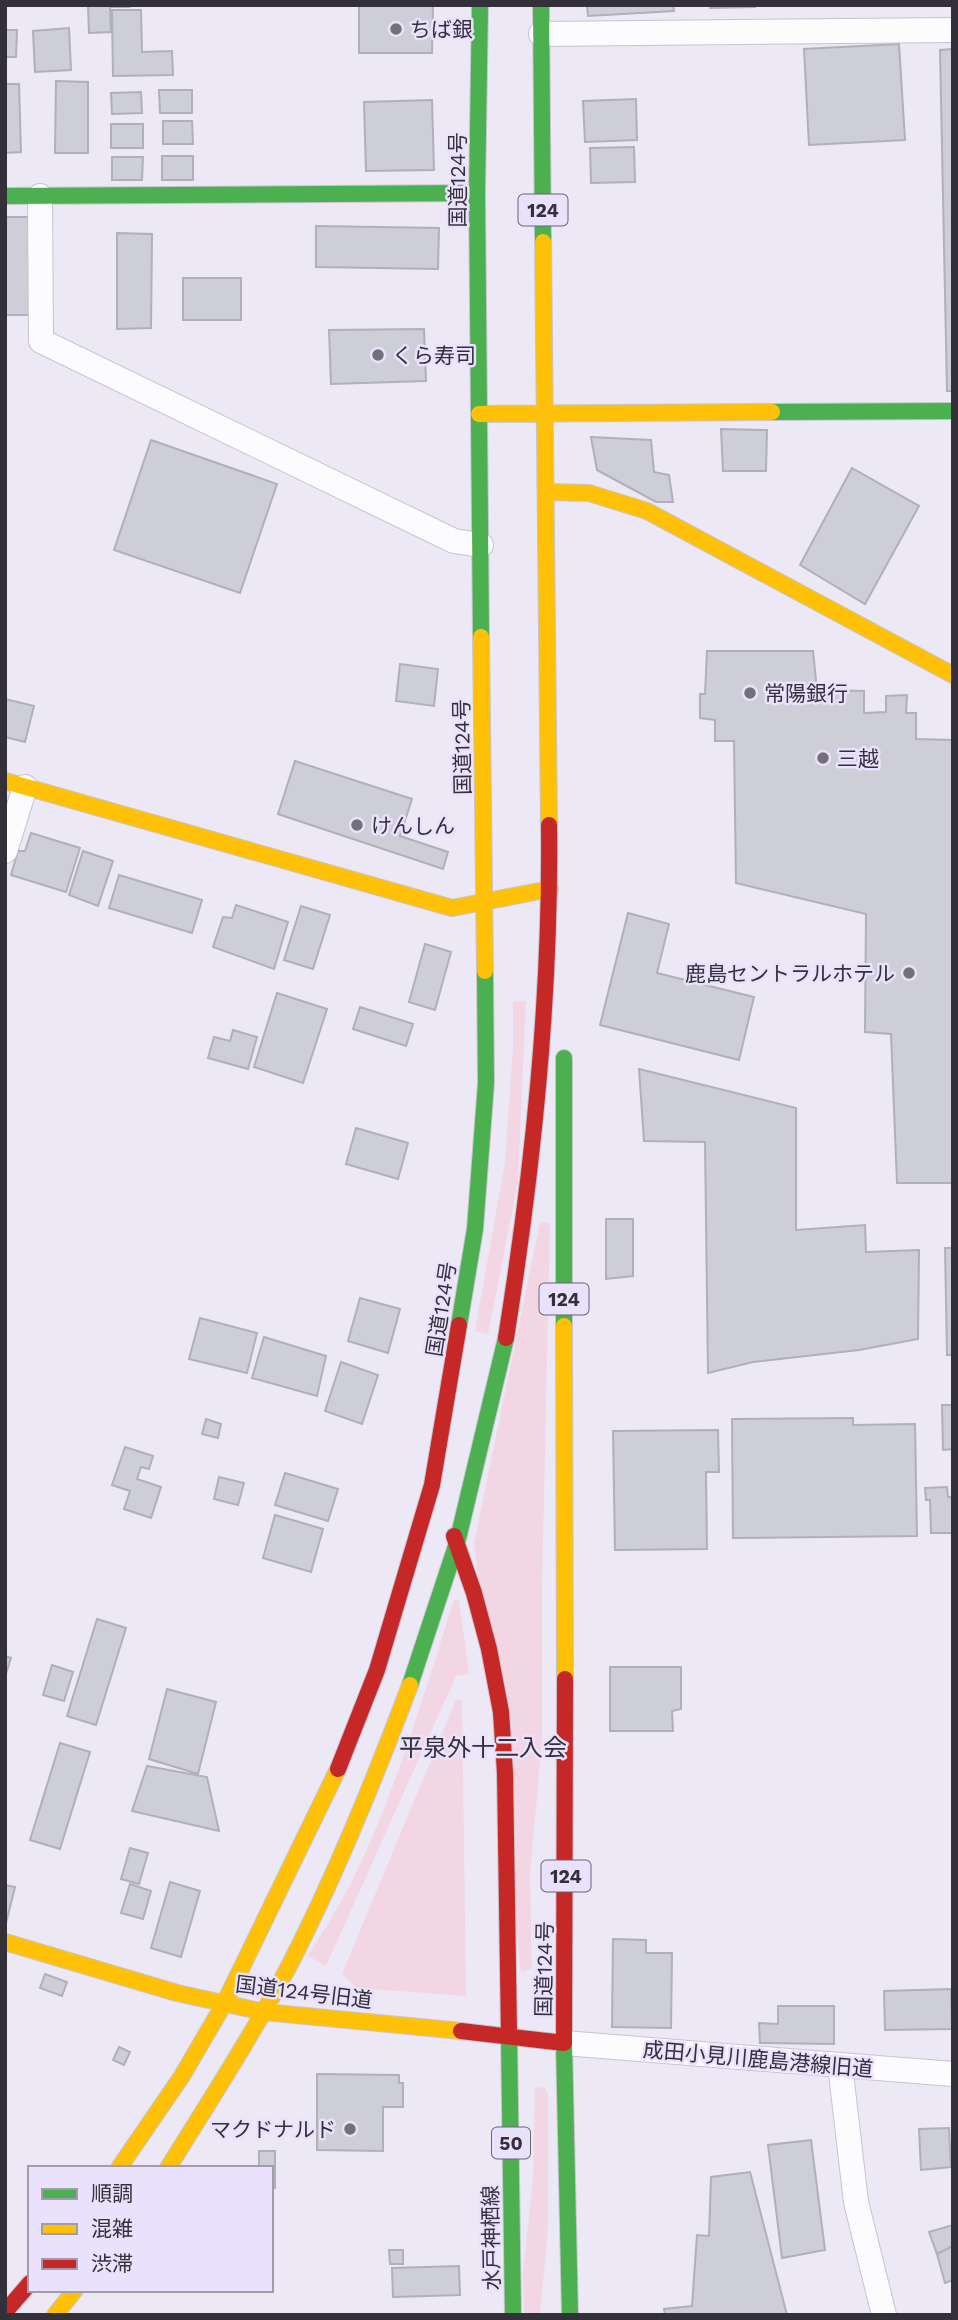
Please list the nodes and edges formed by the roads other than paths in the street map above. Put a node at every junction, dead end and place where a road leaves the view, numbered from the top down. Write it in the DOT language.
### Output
graph roads {
  1 [pos="480,5"];
  2 [pos="541,5"];
  3 [pos="953,30"];
  4 [pos="541,34"];
  5 [pos="477,192"];
  6 [pos="5,196"];
  7 [pos="40,196"];
  8 [pos="953,411"];
  9 [pos="479,414"];
  10 [pos="547,414"];
  11 [pos="547,492"];
  12 [pos="481,545"];
  13 [pos="953,675"];
  14 [pos="15,784"];
  15 [pos="5,851"];
  16 [pos="550,889"];
  17 [pos="485,902"];
  18 [pos="561,990"];
  19 [pos="563,1045"];
  20 [pos="432,1485"];
  21 [pos="457,1543"];
  22 [pos="5,1942"];
  23 [pos="224,2004"];
  24 [pos="264,2012"];
  25 [pos="509,2035"];
  26 [pos="564,2043"];
  27 [pos="840,2065"];
  28 [pos="953,2074"];
  29 [pos="120,2166"];
  30 [pos="169,2166"];
  31 [pos="28,2285"];
  32 [pos="73,2292"];
  33 [pos="5,2312"];
  34 [pos="55,2315"];
  35 [pos="513,2315"];
  36 [pos="570,2315"];
  37 [pos="884,2315"];
  1 -- 5 [label="main road, 国道124号"];
  2 -- 4 [label="main road, 124"];
  3 -- 4 [label="street"];
  4 -- 10 [label="main road, 124"];
  5 -- 7 [label="main road"];
  5 -- 9 [label="main road, 国道124号"];
  6 -- 7 [label="main road"];
  7 -- 12 [label="street"];
  8 -- 10 [label="main road"];
  9 -- 10 [label="main road"];
  9 -- 12 [label="main road, 国道124号"];
  10 -- 11 [label="main road, 124"];
  11 -- 13 [label="main road"];
  11 -- 16 [label="main road, 124"];
  12 -- 17 [label="main road, 国道124号"];
  14 -- 15 [label="street"];
  14 -- 17 [label="main road"];
  16 -- 17 [label="main road"];
  16 -- 18 [label="main road, 124"];
  16 -- 21 [label="main road, 124"];
  17 -- 20 [label="main road, 国道124号"];
  19 -- 26 [label="main road, 国道124号 / 124"];
  20 -- 21 [label="main road, 国道124号"];
  20 -- 23 [label="main road, 国道124号"];
  21 -- 24 [label="main road, 124"];
  21 -- 25 [label="main road, 国道124号"];
  22 -- 23 [label="main road, 国道124号旧道"];
  23 -- 24 [label="main road, 国道124号旧道"];
  23 -- 29 [label="main road, 国道124号"];
  24 -- 25 [label="main road, 国道124号旧道"];
  24 -- 30 [label="main road, 124"];
  25 -- 26 [label="main road, 国道124号旧道"];
  25 -- 35 [label="main road, 水戸神栖線 / 50"];
  26 -- 27 [label="street, 成田小見川鹿島港線旧道"];
  26 -- 36 [label="main road"];
  27 -- 28 [label="street, 成田小見川鹿島港線旧道"];
  27 -- 37 [label="street"];
  31 -- 33 [label="main road"];
  32 -- 34 [label="main road"];
}
